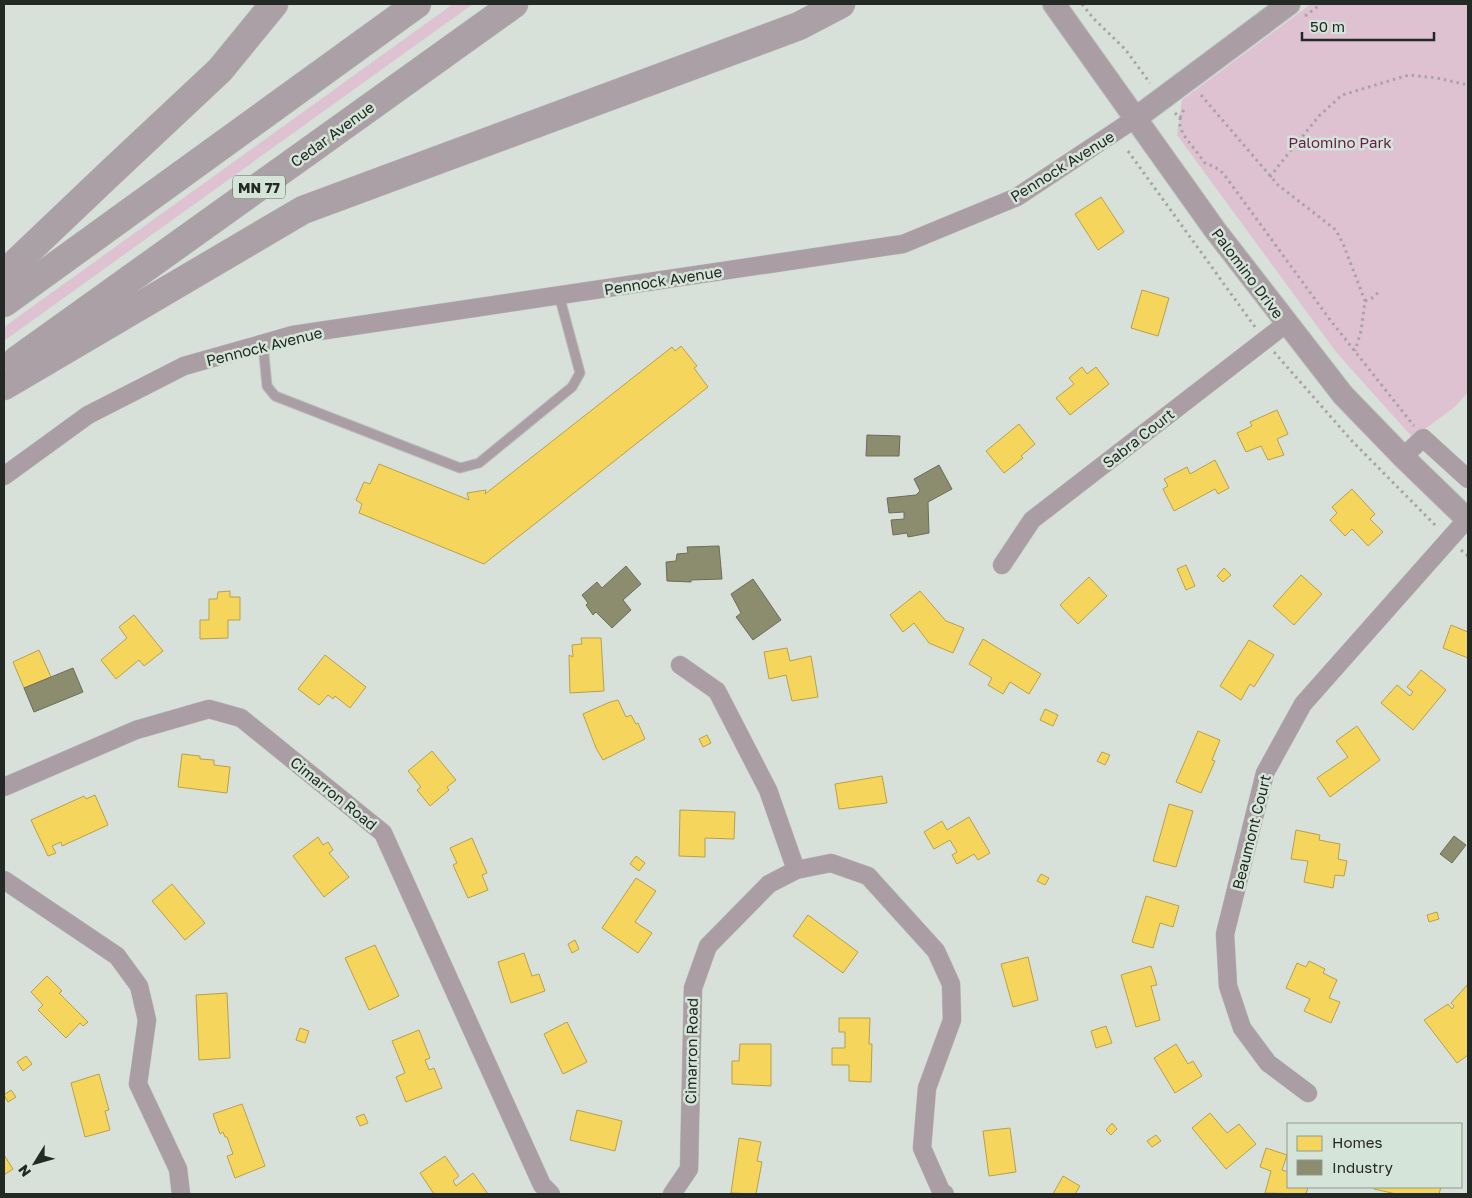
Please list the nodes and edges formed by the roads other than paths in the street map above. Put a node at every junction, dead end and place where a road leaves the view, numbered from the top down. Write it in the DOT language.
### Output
graph roads {
  1 [pos="274,4"];
  2 [pos="417,4"];
  3 [pos="514,4"];
  4 [pos="841,4"];
  5 [pos="1054,4"];
  6 [pos="1289,4"];
  7 [pos="1136,118"];
  8 [pos="4,274"];
  9 [pos="559,296"];
  10 [pos="4,303"];
  11 [pos="1287,324"];
  12 [pos="262,344"];
  13 [pos="4,370"];
  14 [pos="4,386"];
  15 [pos="1404,457"];
  16 [pos="4,476"];
  17 [pos="1468,479"];
  18 [pos="1468,520"];
  19 [pos="1002,564"];
  20 [pos="680,665"];
  21 [pos="4,787"];
  22 [pos="796,870"];
  23 [pos="4,880"];
  24 [pos="1308,1093"];
  25 [pos="182,1194"];
  26 [pos="551,1194"];
  27 [pos="672,1194"];
  28 [pos="945,1194"];
  1 -- 8 [label="highway"];
  2 -- 10 [label="highway"];
  3 -- 13 [label="highway, Cedar Avenue / MN 77"];
  4 -- 14 [label="highway"];
  5 -- 7 [label="street, Palomino Drive"];
  6 -- 7 [label="street, Pennock Avenue"];
  7 -- 9 [label="street, Pennock Avenue"];
  7 -- 11 [label="street, Palomino Drive"];
  9 -- 12 [label="street, Pennock Avenue"];
  9 -- 12 [label="lane"];
  11 -- 15 [label="street, Palomino Drive"];
  11 -- 19 [label="street, Sabra Court"];
  12 -- 16 [label="street, Pennock Avenue"];
  15 -- 17 [label="street"];
  15 -- 18 [label="street, Palomino Drive"];
  18 -- 24 [label="street, Beaumont Court"];
  20 -- 22 [label="street"];
  21 -- 26 [label="street, Cimarron Road"];
  22 -- 27 [label="street, Cimarron Road"];
  22 -- 28 [label="street, Cimarron Road"];
  23 -- 25 [label="street"];
}
